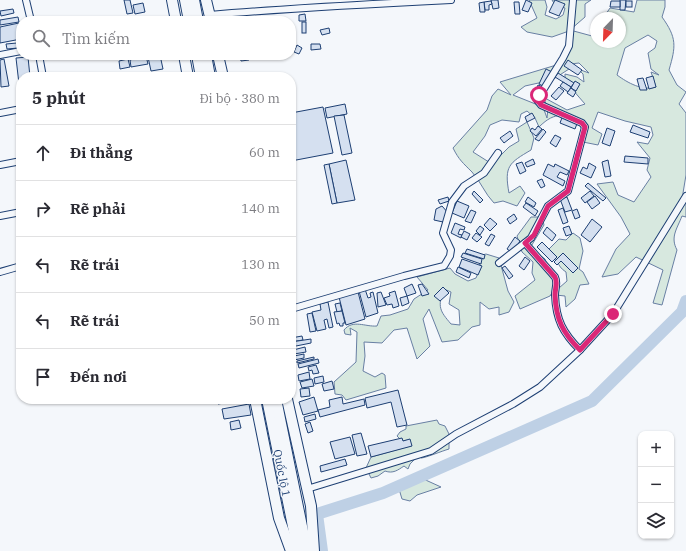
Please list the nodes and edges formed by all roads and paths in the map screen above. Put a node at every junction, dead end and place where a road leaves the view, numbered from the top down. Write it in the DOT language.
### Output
graph roads {
  1 [pos="26,0"];
  2 [pos="172,0"];
  3 [pos="185,0"];
  4 [pos="194,0"];
  5 [pos="206,0"];
  6 [pos="451,0"];
  7 [pos="573,0"];
  8 [pos="327,3"];
  9 [pos="30,16"];
  10 [pos="174,16"];
  11 [pos="188,16"];
  12 [pos="197,16"];
  13 [pos="210,16"];
  14 [pos="226,16"];
  15 [pos="16,52"];
  16 [pos="0,55"];
  17 [pos="40,60"];
  18 [pos="185,60"];
  19 [pos="197,60"];
  20 [pos="207,60"];
  21 [pos="219,60"];
  22 [pos="42,72"];
  23 [pos="187,72"];
  24 [pos="200,72"];
  25 [pos="209,72"];
  26 [pos="222,72"];
  27 [pos="16,111"];
  28 [pos="0,113"];
  29 [pos="498,154"];
  30 [pos="16,162"];
  31 [pos="0,165"];
  32 [pos="686,196"];
  33 [pos="16,213"];
  34 [pos="0,216"];
  35 [pos="525,243"];
  36 [pos="499,263"];
  37 [pos="16,267"];
  38 [pos="0,272"];
  39 [pos="296,308"];
  40 [pos="580,350"];
  41 [pos="256,404"];
  42 [pos="268,404"];
  43 [pos="277,404"];
  44 [pos="288,404"];
  45 [pos="307,489"];
  46 [pos="291,551"];
  47 [pos="298,551"];
  48 [pos="307,551"];
  49 [pos="314,551"];
  1 -- 9 [label="street"];
  2 -- 10 [label="highway"];
  3 -- 11 [label="highway"];
  4 -- 12 [label="highway"];
  5 -- 13 [label="highway"];
  6 -- 8 [label="street"];
  7 -- 35 [label="street"];
  8 -- 14 [label="street"];
  15 -- 16 [label="street"];
  17 -- 22 [label="street"];
  18 -- 23 [label="highway"];
  19 -- 24 [label="highway"];
  20 -- 25 [label="highway"];
  21 -- 26 [label="highway"];
  27 -- 28 [label="street"];
  29 -- 39 [label="street"];
  30 -- 31 [label="street"];
  32 -- 40 [label="street"];
  33 -- 34 [label="street"];
  35 -- 36 [label="street"];
  35 -- 40 [label="street"];
  37 -- 38 [label="street"];
  40 -- 45 [label="street"];
  41 -- 46 [label="highway, Quốc lộ 1"];
  42 -- 47 [label="highway, Quốc lộ 1"];
  43 -- 48 [label="highway, Quốc lộ 1"];
  44 -- 45 [label="highway, Quốc lộ 1"];
  45 -- 49 [label="highway, Quốc lộ 1"];
}
